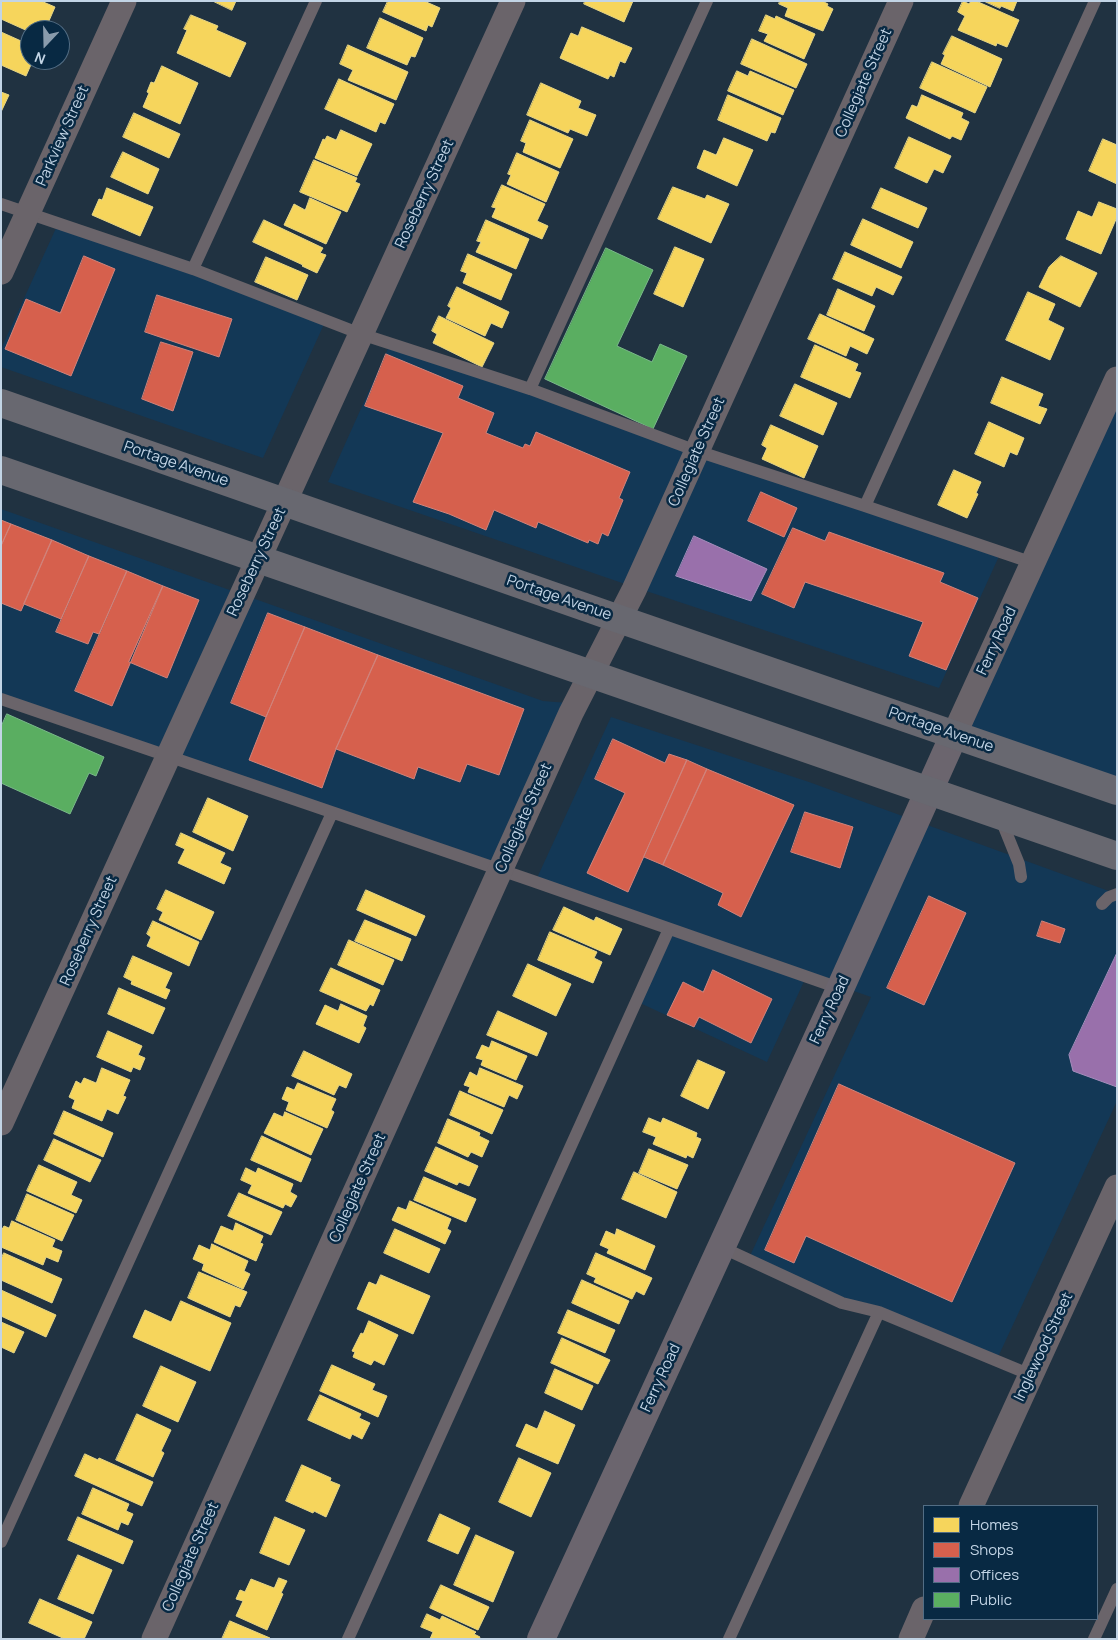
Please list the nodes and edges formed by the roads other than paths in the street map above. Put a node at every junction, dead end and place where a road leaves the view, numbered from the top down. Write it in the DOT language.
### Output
graph roads {
  1 [pos="124,1"];
  2 [pos="316,1"];
  3 [pos="513,1"];
  4 [pos="707,1"];
  5 [pos="901,1"];
  6 [pos="1095,1"];
  7 [pos="1,204"];
  8 [pos="28,213"];
  9 [pos="193,269"];
  10 [pos="1,272"];
  11 [pos="361,334"];
  12 [pos="1117,379"];
  13 [pos="530,389"];
  14 [pos="1,403"];
  15 [pos="697,451"];
  16 [pos="1,470"];
  17 [pos="284,502"];
  18 [pos="865,506"];
  19 [pos="258,558"];
  20 [pos="1033,563"];
  21 [pos="619,619"];
  22 [pos="590,675"];
  23 [pos="1,700"];
  24 [pos="954,735"];
  25 [pos="168,757"];
  26 [pos="930,790"];
  27 [pos="1117,791"];
  28 [pos="332,813"];
  29 [pos="999,815"];
  30 [pos="1117,856"];
  31 [pos="501,871"];
  32 [pos="1022,877"];
  33 [pos="1117,894"];
  34 [pos="1102,904"];
  35 [pos="670,929"];
  36 [pos="840,988"];
  37 [pos="1,1123"];
  38 [pos="1117,1187"];
  39 [pos="720,1247"];
  40 [pos="879,1312"];
  41 [pos="1031,1375"];
  42 [pos="971,1505"];
  43 [pos="1,1542"];
  44 [pos="1117,1589"];
  45 [pos="923,1611"];
  46 [pos="154,1639"];
  47 [pos="348,1639"];
  48 [pos="540,1639"];
  49 [pos="729,1639"];
  50 [pos="911,1639"];
  51 [pos="1094,1639"];
  1 -- 8 [label="street, Parkview Street"];
  2 -- 9 [label="lane"];
  3 -- 11 [label="street, Roseberry Street"];
  4 -- 13 [label="lane"];
  5 -- 15 [label="street, Collegiate Street"];
  6 -- 18 [label="lane"];
  7 -- 8 [label="lane"];
  8 -- 9 [label="lane"];
  8 -- 10 [label="street, Parkview Street"];
  9 -- 11 [label="lane"];
  11 -- 13 [label="lane"];
  11 -- 17 [label="street, Roseberry Street"];
  12 -- 20 [label="street, Ferry Road"];
  13 -- 15 [label="lane"];
  14 -- 17 [label="highway, Portage Avenue"];
  15 -- 18 [label="lane"];
  15 -- 21 [label="street, Collegiate Street"];
  16 -- 19 [label="highway"];
  17 -- 19 [label="street, Roseberry Street"];
  17 -- 21 [label="highway, Portage Avenue"];
  18 -- 20 [label="lane"];
  19 -- 22 [label="highway"];
  19 -- 25 [label="street, Roseberry Street"];
  20 -- 24 [label="street, Ferry Road"];
  21 -- 22 [label="street, Collegiate Street"];
  21 -- 24 [label="highway, Portage Avenue"];
  22 -- 26 [label="highway"];
  22 -- 31 [label="street, Collegiate Street"];
  23 -- 25 [label="lane"];
  24 -- 26 [label="main road, Ferry Road"];
  24 -- 27 [label="highway, Portage Avenue"];
  25 -- 28 [label="lane"];
  25 -- 37 [label="street, Roseberry Street"];
  26 -- 29 [label="highway"];
  26 -- 36 [label="main road, Ferry Road"];
  28 -- 31 [label="lane"];
  28 -- 43 [label="lane"];
  29 -- 30 [label="highway"];
  29 -- 32 [label="lane"];
  31 -- 35 [label="lane"];
  31 -- 46 [label="street, Collegiate Street"];
  33 -- 34 [label="lane"];
  35 -- 36 [label="lane"];
  35 -- 47 [label="lane"];
  36 -- 39 [label="main road, Ferry Road"];
  38 -- 41 [label="street, Inglewood Street"];
  39 -- 40 [label="lane"];
  39 -- 48 [label="main road, Ferry Road"];
  40 -- 41 [label="lane"];
  40 -- 49 [label="lane"];
  41 -- 42 [label="street, Inglewood Street"];
  44 -- 51 [label="lane"];
  45 -- 50 [label="street"];
}
